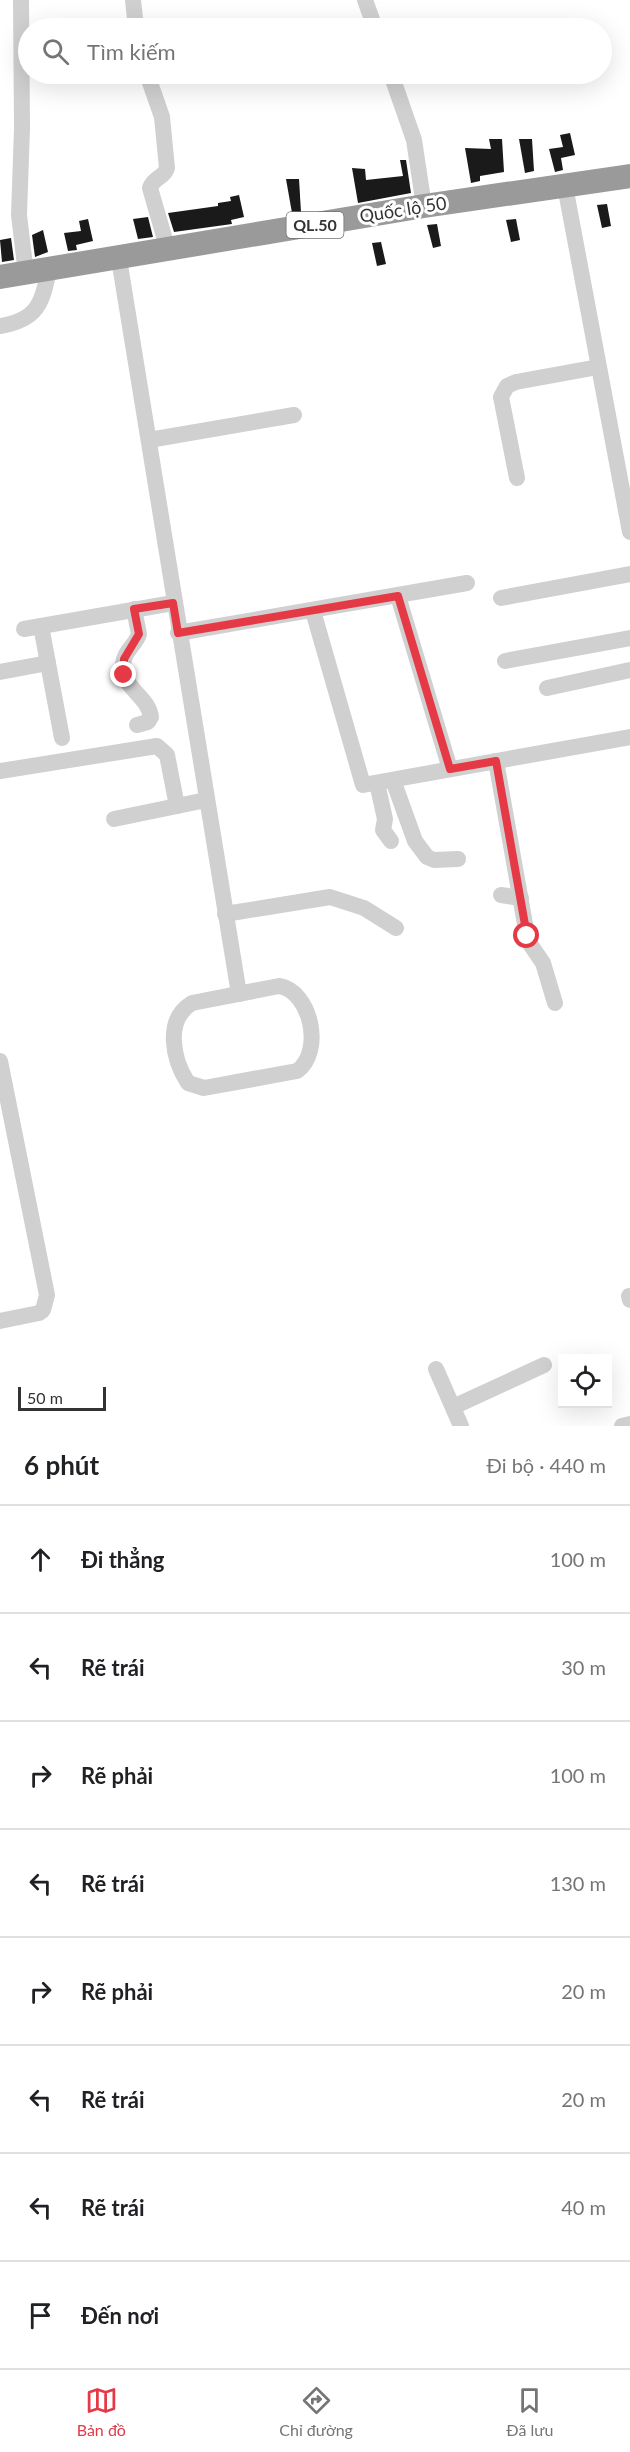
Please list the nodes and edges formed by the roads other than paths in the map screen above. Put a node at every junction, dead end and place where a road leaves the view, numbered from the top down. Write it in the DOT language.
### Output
graph roads {
  1 [pos="21,0"];
  2 [pos="133,0"];
  3 [pos="365,0"];
  4 [pos="21,18"];
  5 [pos="135,18"];
  6 [pos="371,18"];
  7 [pos="22,84"];
  8 [pos="150,84"];
  9 [pos="394,84"];
  10 [pos="630,176"];
  11 [pos="565,186"];
  12 [pos="424,206"];
  13 [pos="168,250"];
  14 [pos="118,260"];
  15 [pos="38,272"];
  16 [pos="0,277"];
  17 [pos="0,326"];
  18 [pos="598,367"];
  19 [pos="294,415"];
  20 [pos="149,440"];
  21 [pos="517,478"];
  22 [pos="630,532"];
  23 [pos="630,574"];
  24 [pos="467,583"];
  25 [pos="398,596"];
  26 [pos="501,598"];
  27 [pos="173,603"];
  28 [pos="134,609"];
  29 [pos="313,610"];
  30 [pos="178,633"];
  31 [pos="630,638"];
  32 [pos="506,661"];
  33 [pos="48,663"];
  34 [pos="630,670"];
  35 [pos="0,672"];
  36 [pos="547,688"];
  37 [pos="136,725"];
  38 [pos="630,737"];
  39 [pos="62,738"];
  40 [pos="496,761"];
  41 [pos="450,769"];
  42 [pos="0,771"];
  43 [pos="385,782"];
  44 [pos="206,800"];
  45 [pos="177,806"];
  46 [pos="114,819"];
  47 [pos="391,841"];
  48 [pos="458,859"];
  49 [pos="501,895"];
  50 [pos="521,898"];
  51 [pos="225,914"];
  52 [pos="396,928"];
  53 [pos="238,994"];
  54 [pos="555,1003"];
  55 [pos="0,1061"];
  56 [pos="0,1115"];
  57 [pos="22,1195"];
  58 [pos="0,1321"];
  59 [pos="544,1365"];
  60 [pos="436,1369"];
  61 [pos="453,1407"];
  62 [pos="630,1424"];
  63 [pos="461,1426"];
  64 [pos="622,1426"];
  1 -- 4 [label="street"];
  2 -- 5 [label="street"];
  3 -- 6 [label="street"];
  7 -- 15 [label="street"];
  8 -- 13 [label="street"];
  9 -- 12 [label="street"];
  10 -- 11 [label="highway, Quốc lộ 50 / QL.50"];
  11 -- 12 [label="highway, Quốc lộ 50 / QL.50"];
  11 -- 18 [label="street"];
  12 -- 13 [label="highway, Quốc lộ 50 / QL.50"];
  13 -- 14 [label="highway, Quốc lộ 50 / QL.50"];
  14 -- 15 [label="highway, Quốc lộ 50 / QL.50"];
  14 -- 20 [label="street"];
  15 -- 16 [label="highway, Quốc lộ 50 / QL.50"];
  15 -- 17 [label="street"];
  18 -- 21 [label="street"];
  18 -- 22 [label="street"];
  19 -- 20 [label="street"];
  20 -- 27 [label="street"];
  23 -- 26 [label="street"];
  24 -- 25 [label="street"];
  25 -- 29 [label="street"];
  25 -- 41 [label="street"];
  27 -- 28 [label="street"];
  27 -- 30 [label="street"];
  28 -- 33 [label="street"];
  28 -- 37 [label="street"];
  29 -- 30 [label="street"];
  29 -- 43 [label="street"];
  30 -- 44 [label="street"];
  31 -- 32 [label="street"];
  33 -- 35 [label="street"];
  33 -- 39 [label="street"];
  34 -- 36 [label="street"];
  38 -- 40 [label="street"];
  40 -- 41 [label="street"];
  40 -- 50 [label="street"];
  41 -- 43 [label="street"];
  42 -- 45 [label="street"];
  43 -- 47 [label="street"];
  43 -- 48 [label="street"];
  44 -- 45 [label="street"];
  44 -- 51 [label="street"];
  45 -- 46 [label="street"];
  49 -- 50 [label="street"];
  50 -- 54 [label="street"];
  51 -- 52 [label="street"];
  51 -- 53 [label="street"];
  53 -- 53 [label="street"];
  55 -- 57 [label="street"];
  56 -- 57 [label="street"];
  57 -- 58 [label="street"];
  59 -- 61 [label="street"];
  60 -- 61 [label="street"];
  61 -- 63 [label="street"];
  62 -- 64 [label="street"];
}
